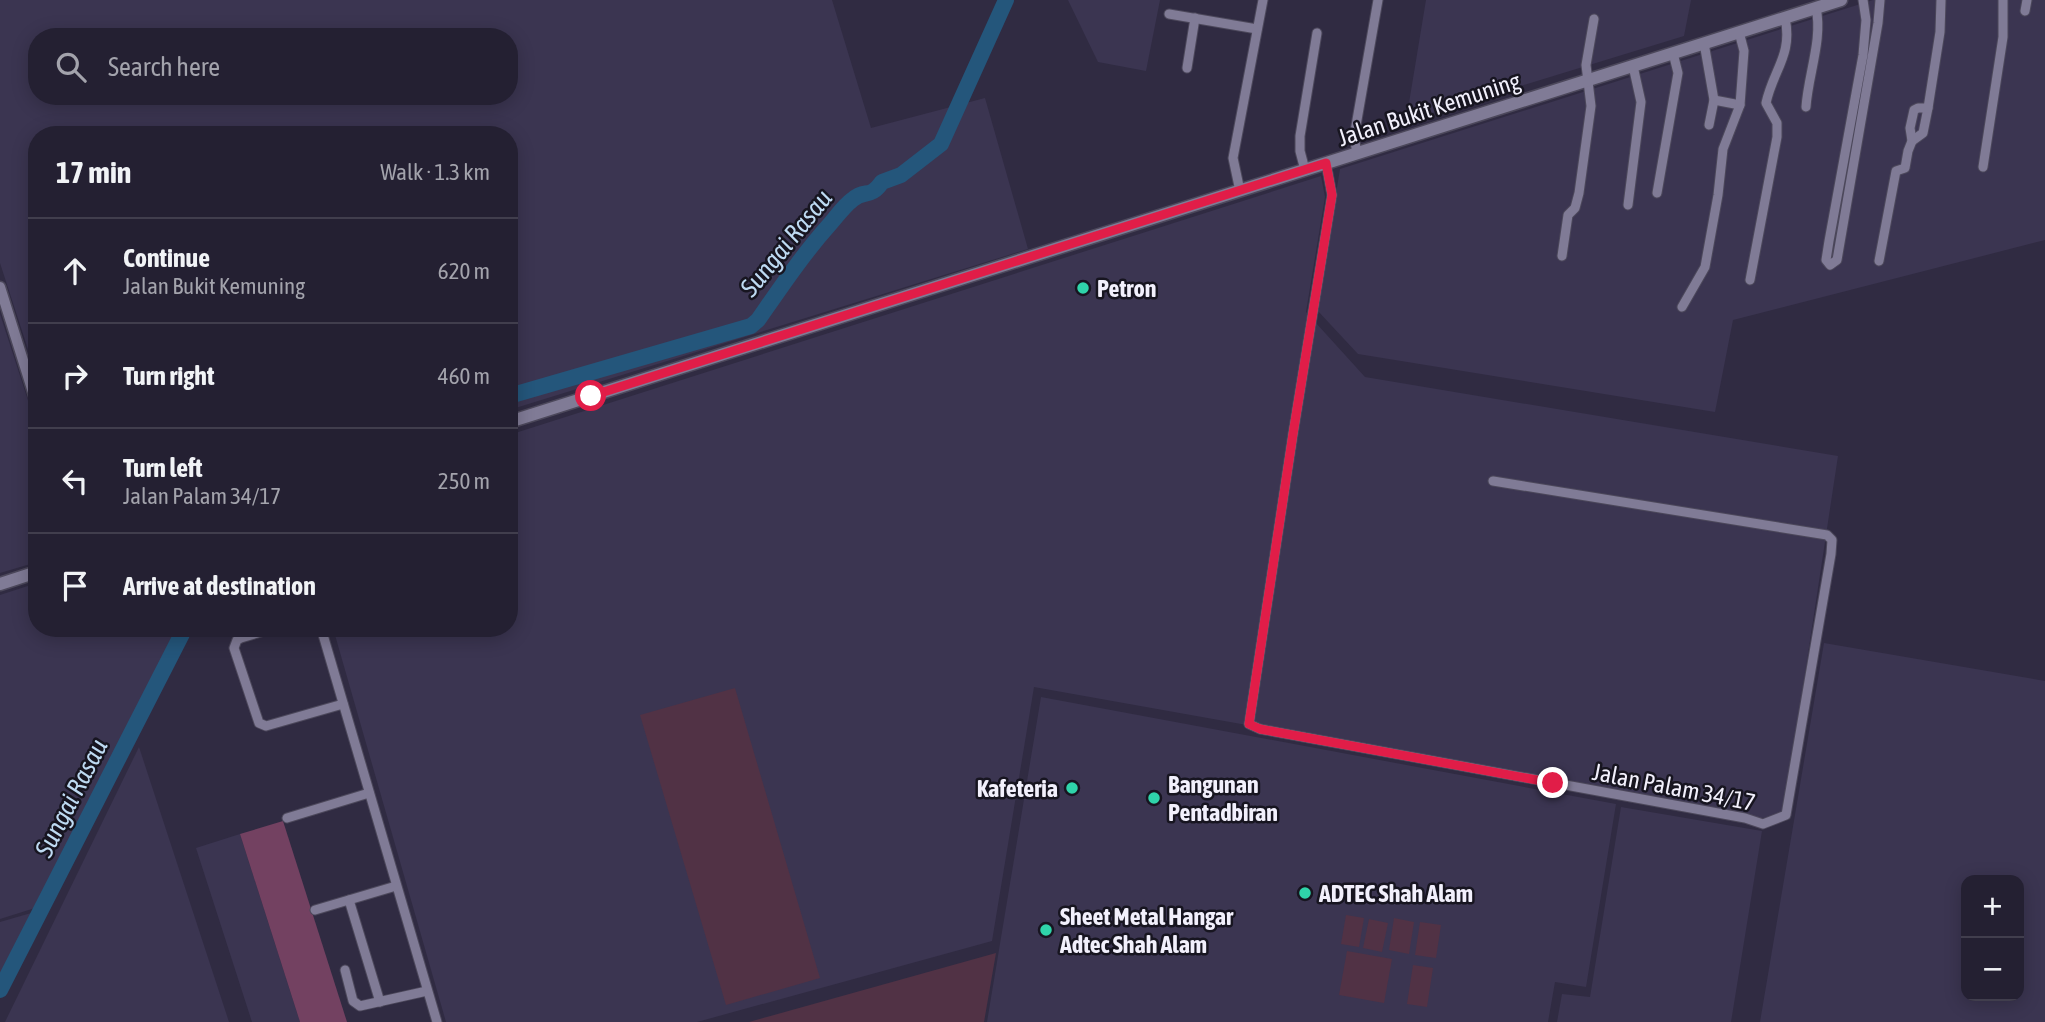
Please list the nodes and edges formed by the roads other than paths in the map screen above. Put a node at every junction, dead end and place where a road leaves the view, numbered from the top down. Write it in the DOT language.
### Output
graph roads {
  1 [pos="1263,0"];
  2 [pos="1378,0"];
  3 [pos="1841,0"];
  4 [pos="1863,0"];
  5 [pos="1880,0"];
  6 [pos="1941,0"];
  7 [pos="2003,0"];
  8 [pos="2027,0"];
  9 [pos="1816,8"];
  10 [pos="2025,10"];
  11 [pos="1169,14"];
  12 [pos="1195,18"];
  13 [pos="1785,18"];
  14 [pos="1594,19"];
  15 [pos="1256,29"];
  16 [pos="1739,32"];
  17 [pos="1317,33"];
  18 [pos="1704,43"];
  19 [pos="1673,53"];
  20 [pos="1633,66"];
  21 [pos="1187,68"];
  22 [pos="1587,80"];
  23 [pos="1714,100"];
  24 [pos="1740,105"];
  25 [pos="1806,107"];
  26 [pos="1928,108"];
  27 [pos="1709,125"];
  28 [pos="1912,141"];
  29 [pos="1357,153"];
  30 [pos="1326,163"];
  31 [pos="1983,167"];
  32 [pos="1306,170"];
  33 [pos="1240,191"];
  34 [pos="1657,193"];
  35 [pos="1628,205"];
  36 [pos="1840,209"];
  37 [pos="1562,256"];
  38 [pos="1879,261"];
  39 [pos="1750,280"];
  40 [pos="0,287"];
  41 [pos="1682,307"];
  42 [pos="28,376"];
  43 [pos="518,419"];
  44 [pos="1493,481"];
  45 [pos="28,575"];
  46 [pos="0,584"];
  47 [pos="244,637"];
  48 [pos="324,637"];
  49 [pos="343,704"];
  50 [pos="369,793"];
  51 [pos="287,818"];
  52 [pos="396,886"];
  53 [pos="349,900"];
  54 [pos="315,910"];
  55 [pos="345,970"];
  56 [pos="427,991"];
  57 [pos="380,1002"];
  58 [pos="437,1022"];
  1 -- 15 [label="street"];
  2 -- 29 [label="street"];
  3 -- 9 [label="main road, Jalan Bukit Kemuning"];
  4 -- 36 [label="street"];
  5 -- 36 [label="street"];
  6 -- 26 [label="street"];
  7 -- 31 [label="street"];
  8 -- 10 [label="street"];
  9 -- 13 [label="main road, Jalan Bukit Kemuning"];
  9 -- 25 [label="street"];
  11 -- 12 [label="street"];
  12 -- 15 [label="street"];
  12 -- 21 [label="street"];
  13 -- 16 [label="main road, Jalan Bukit Kemuning"];
  13 -- 39 [label="street"];
  14 -- 22 [label="street"];
  15 -- 33 [label="street"];
  16 -- 18 [label="main road, Jalan Bukit Kemuning"];
  16 -- 24 [label="street"];
  17 -- 32 [label="street"];
  18 -- 19 [label="main road, Jalan Bukit Kemuning"];
  18 -- 23 [label="street"];
  19 -- 20 [label="main road, Jalan Bukit Kemuning"];
  19 -- 34 [label="street"];
  20 -- 22 [label="main road, Jalan Bukit Kemuning"];
  20 -- 35 [label="street"];
  22 -- 29 [label="main road, Jalan Bukit Kemuning"];
  22 -- 37 [label="street"];
  23 -- 24 [label="street"];
  23 -- 27 [label="street"];
  24 -- 41 [label="street"];
  26 -- 28 [label="street"];
  26 -- 28 [label="street"];
  28 -- 38 [label="street"];
  29 -- 30 [label="main road, Jalan Bukit Kemuning"];
  30 -- 32 [label="main road, Jalan Bukit Kemuning"];
  30 -- 44 [label="street, Jalan Palam 34/17"];
  32 -- 33 [label="main road, Jalan Bukit Kemuning"];
  33 -- 43 [label="main road, Jalan Bukit Kemuning"];
  36 -- 36 [label="street"];
  40 -- 42 [label="street"];
  45 -- 46 [label="main road"];
  47 -- 49 [label="street"];
  48 -- 49 [label="street"];
  49 -- 50 [label="street"];
  50 -- 51 [label="street"];
  50 -- 52 [label="street"];
  52 -- 53 [label="street"];
  52 -- 56 [label="street"];
  53 -- 54 [label="street"];
  53 -- 57 [label="street"];
  55 -- 57 [label="street"];
  56 -- 57 [label="street"];
  56 -- 58 [label="street"];
}
